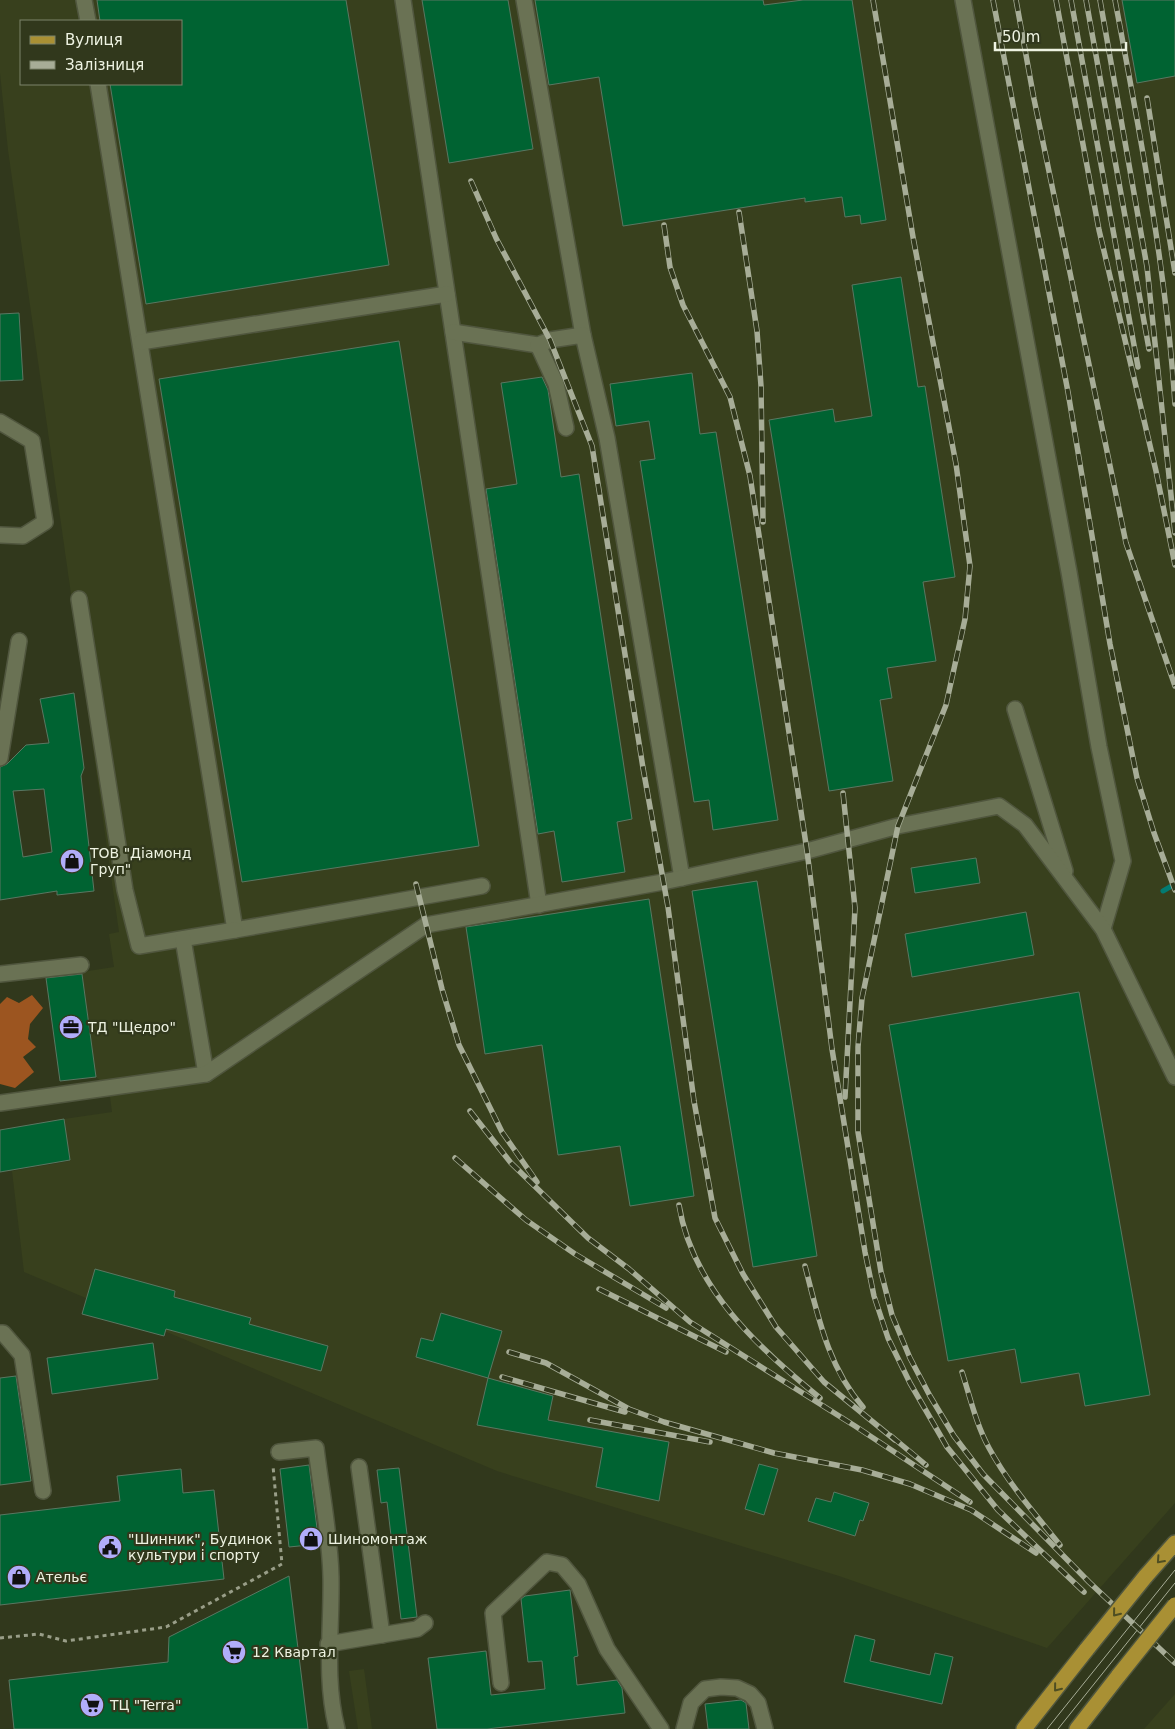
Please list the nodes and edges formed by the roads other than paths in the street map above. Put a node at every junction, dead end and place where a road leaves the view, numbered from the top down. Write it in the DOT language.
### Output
graph roads {
  1 [pos="84,0"];
  2 [pos="403,0"];
  3 [pos="524,0"];
  4 [pos="963,0"];
  5 [pos="88,20"];
  6 [pos="98,85"];
  7 [pos="447,294"];
  8 [pos="453,332"];
  9 [pos="583,335"];
  10 [pos="141,342"];
  11 [pos="538,346"];
  12 [pos="0,422"];
  13 [pos="566,428"];
  14 [pos="0,535"];
  15 [pos="79,600"];
  16 [pos="19,641"];
  17 [pos="1015,709"];
  18 [pos="0,758"];
  19 [pos="682,878"];
  20 [pos="1068,880"];
  21 [pos="482,886"];
  22 [pos="539,905"];
  23 [pos="1103,929"];
  24 [pos="234,930"];
  25 [pos="184,939"];
  26 [pos="81,965"];
  27 [pos="0,974"];
  28 [pos="206,1074"];
  29 [pos="1175,1077"];
  30 [pos="0,1104"];
  31 [pos="0,1333"];
  32 [pos="279,1452"];
  33 [pos="359,1467"];
  34 [pos="43,1491"];
  35 [pos="1175,1543"];
  36 [pos="1175,1606"];
  37 [pos="425,1623"];
  38 [pos="382,1635"];
  39 [pos="328,1644"];
  40 [pos="501,1682"];
  41 [pos="337,1729"];
  42 [pos="661,1729"];
  43 [pos="684,1729"];
  44 [pos="765,1729"];
  45 [pos="1024,1729"];
  46 [pos="1076,1729"];
  1 -- 5 [label="street"];
  2 -- 7 [label="street"];
  3 -- 9 [label="street"];
  4 -- 23 [label="street"];
  6 -- 10 [label="street"];
  7 -- 8 [label="street"];
  7 -- 10 [label="street"];
  8 -- 11 [label="street"];
  8 -- 22 [label="street"];
  9 -- 11 [label="street"];
  9 -- 19 [label="street"];
  10 -- 24 [label="street"];
  11 -- 13 [label="street"];
  12 -- 14 [label="street"];
  15 -- 25 [label="street"];
  16 -- 18 [label="street"];
  17 -- 20 [label="street"];
  19 -- 20 [label="street"];
  19 -- 22 [label="street"];
  20 -- 23 [label="street"];
  21 -- 24 [label="street"];
  22 -- 28 [label="street"];
  23 -- 29 [label="street"];
  24 -- 25 [label="street"];
  25 -- 28 [label="street"];
  26 -- 27 [label="street"];
  28 -- 30 [label="street"];
  31 -- 34 [label="street"];
  32 -- 39 [label="street"];
  33 -- 38 [label="street"];
  35 -- 45 [label="main road, one-way, bridge"];
  36 -- 46 [label="main road, bridge"];
  37 -- 38 [label="street"];
  38 -- 39 [label="street"];
  39 -- 41 [label="street"];
  40 -- 42 [label="street"];
  43 -- 44 [label="street"];
}
